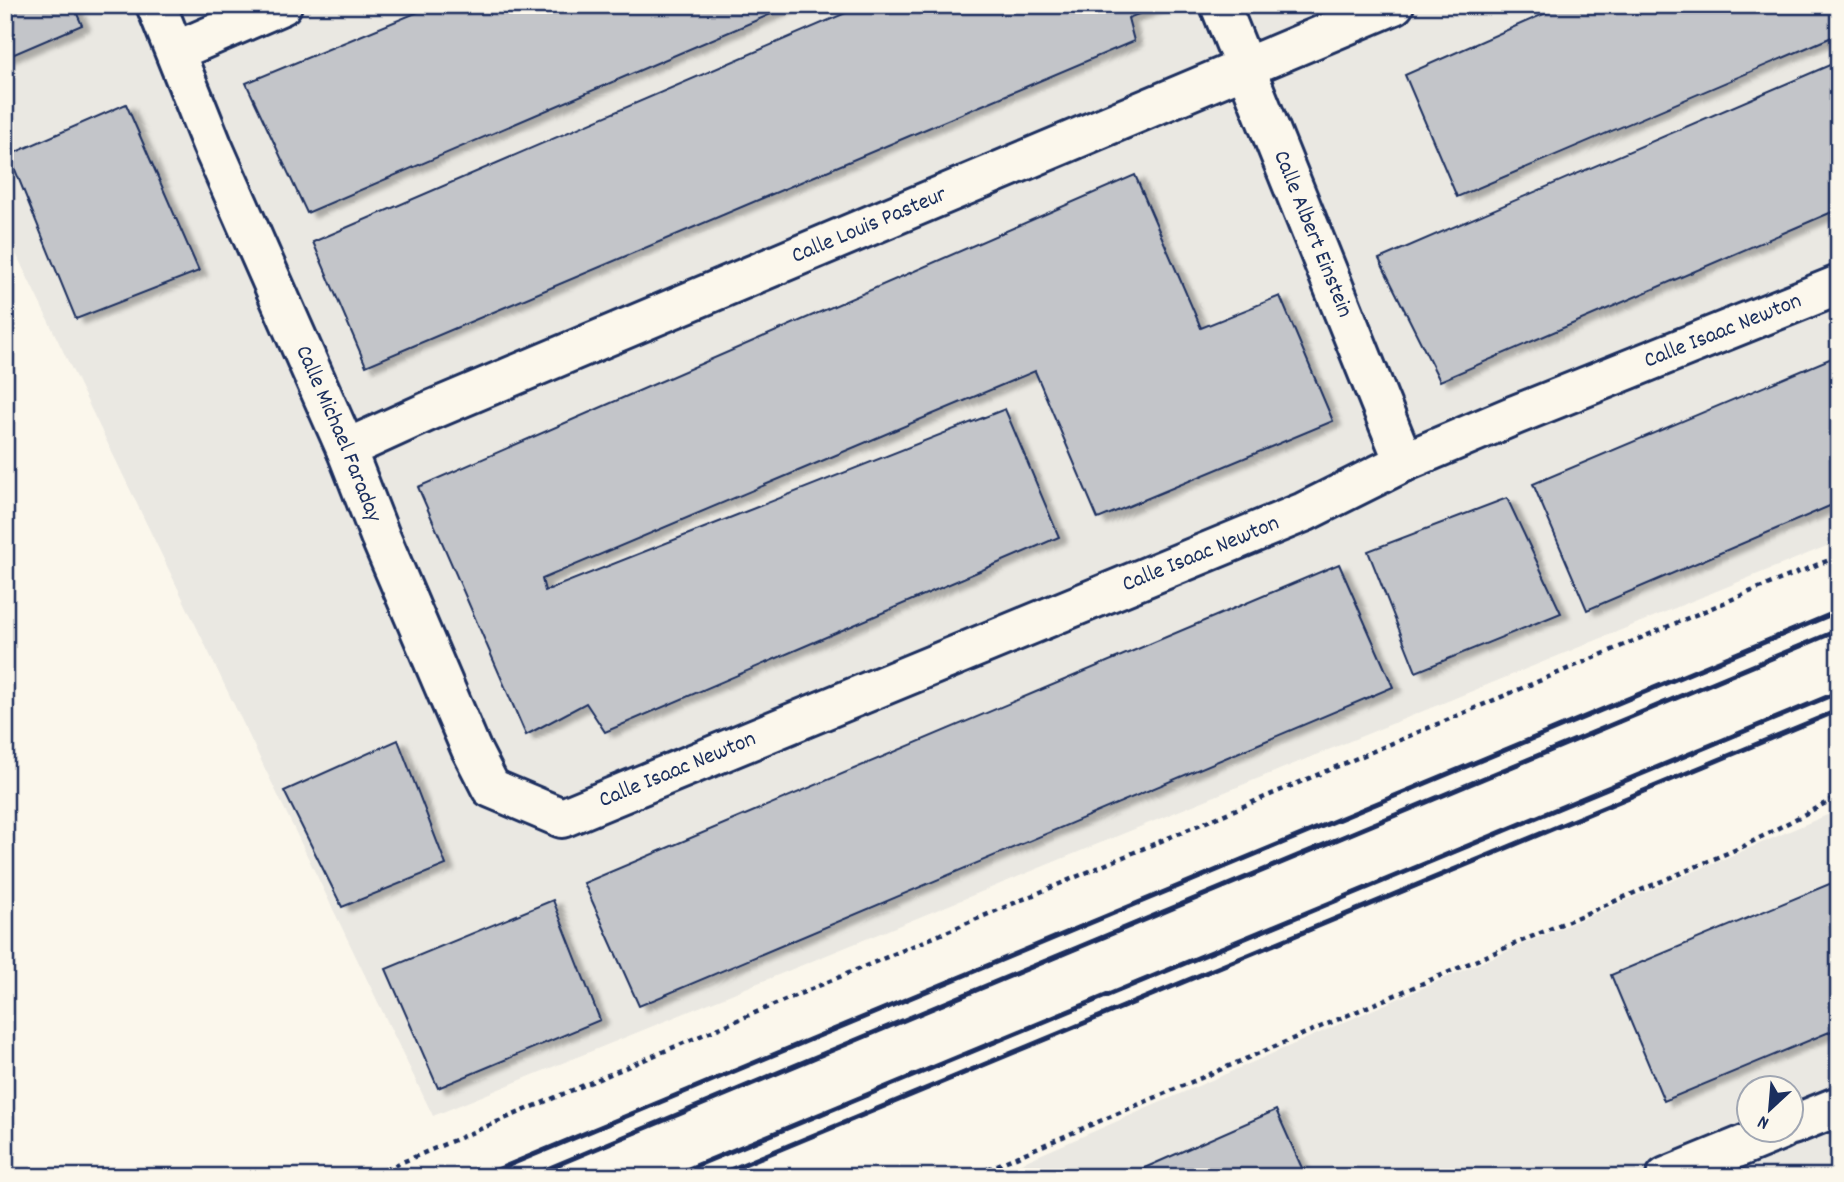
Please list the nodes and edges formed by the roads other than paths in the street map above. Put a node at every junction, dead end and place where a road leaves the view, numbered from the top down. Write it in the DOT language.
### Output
graph roads {
  1 [pos="156,5"];
  2 [pos="282,5"];
  3 [pos="1220,5"];
  4 [pos="1394,5"];
  5 [pos="176,51"];
  6 [pos="1246,67"];
  7 [pos="1839,285"];
  8 [pos="346,449"];
  9 [pos="1404,462"];
  10 [pos="562,818"];
  11 [pos="1839,1106"];
  12 [pos="1806,1119"];
  13 [pos="1745,1144"];
  14 [pos="1666,1177"];
  1 -- 5 [label="street, Calle Michael Faraday"];
  2 -- 5 [label="street"];
  3 -- 6 [label="street, Calle Albert Einstein"];
  4 -- 6 [label="street, Calle Louis Pasteur"];
  5 -- 8 [label="street, Calle Michael Faraday"];
  6 -- 8 [label="street, Calle Louis Pasteur"];
  6 -- 9 [label="street, Calle Albert Einstein"];
  7 -- 9 [label="street, Calle Isaac Newton"];
  8 -- 10 [label="street, Calle Michael Faraday"];
  9 -- 10 [label="street, Calle Isaac Newton"];
  11 -- 12 [label="street"];
  13 -- 14 [label="street"];
}
